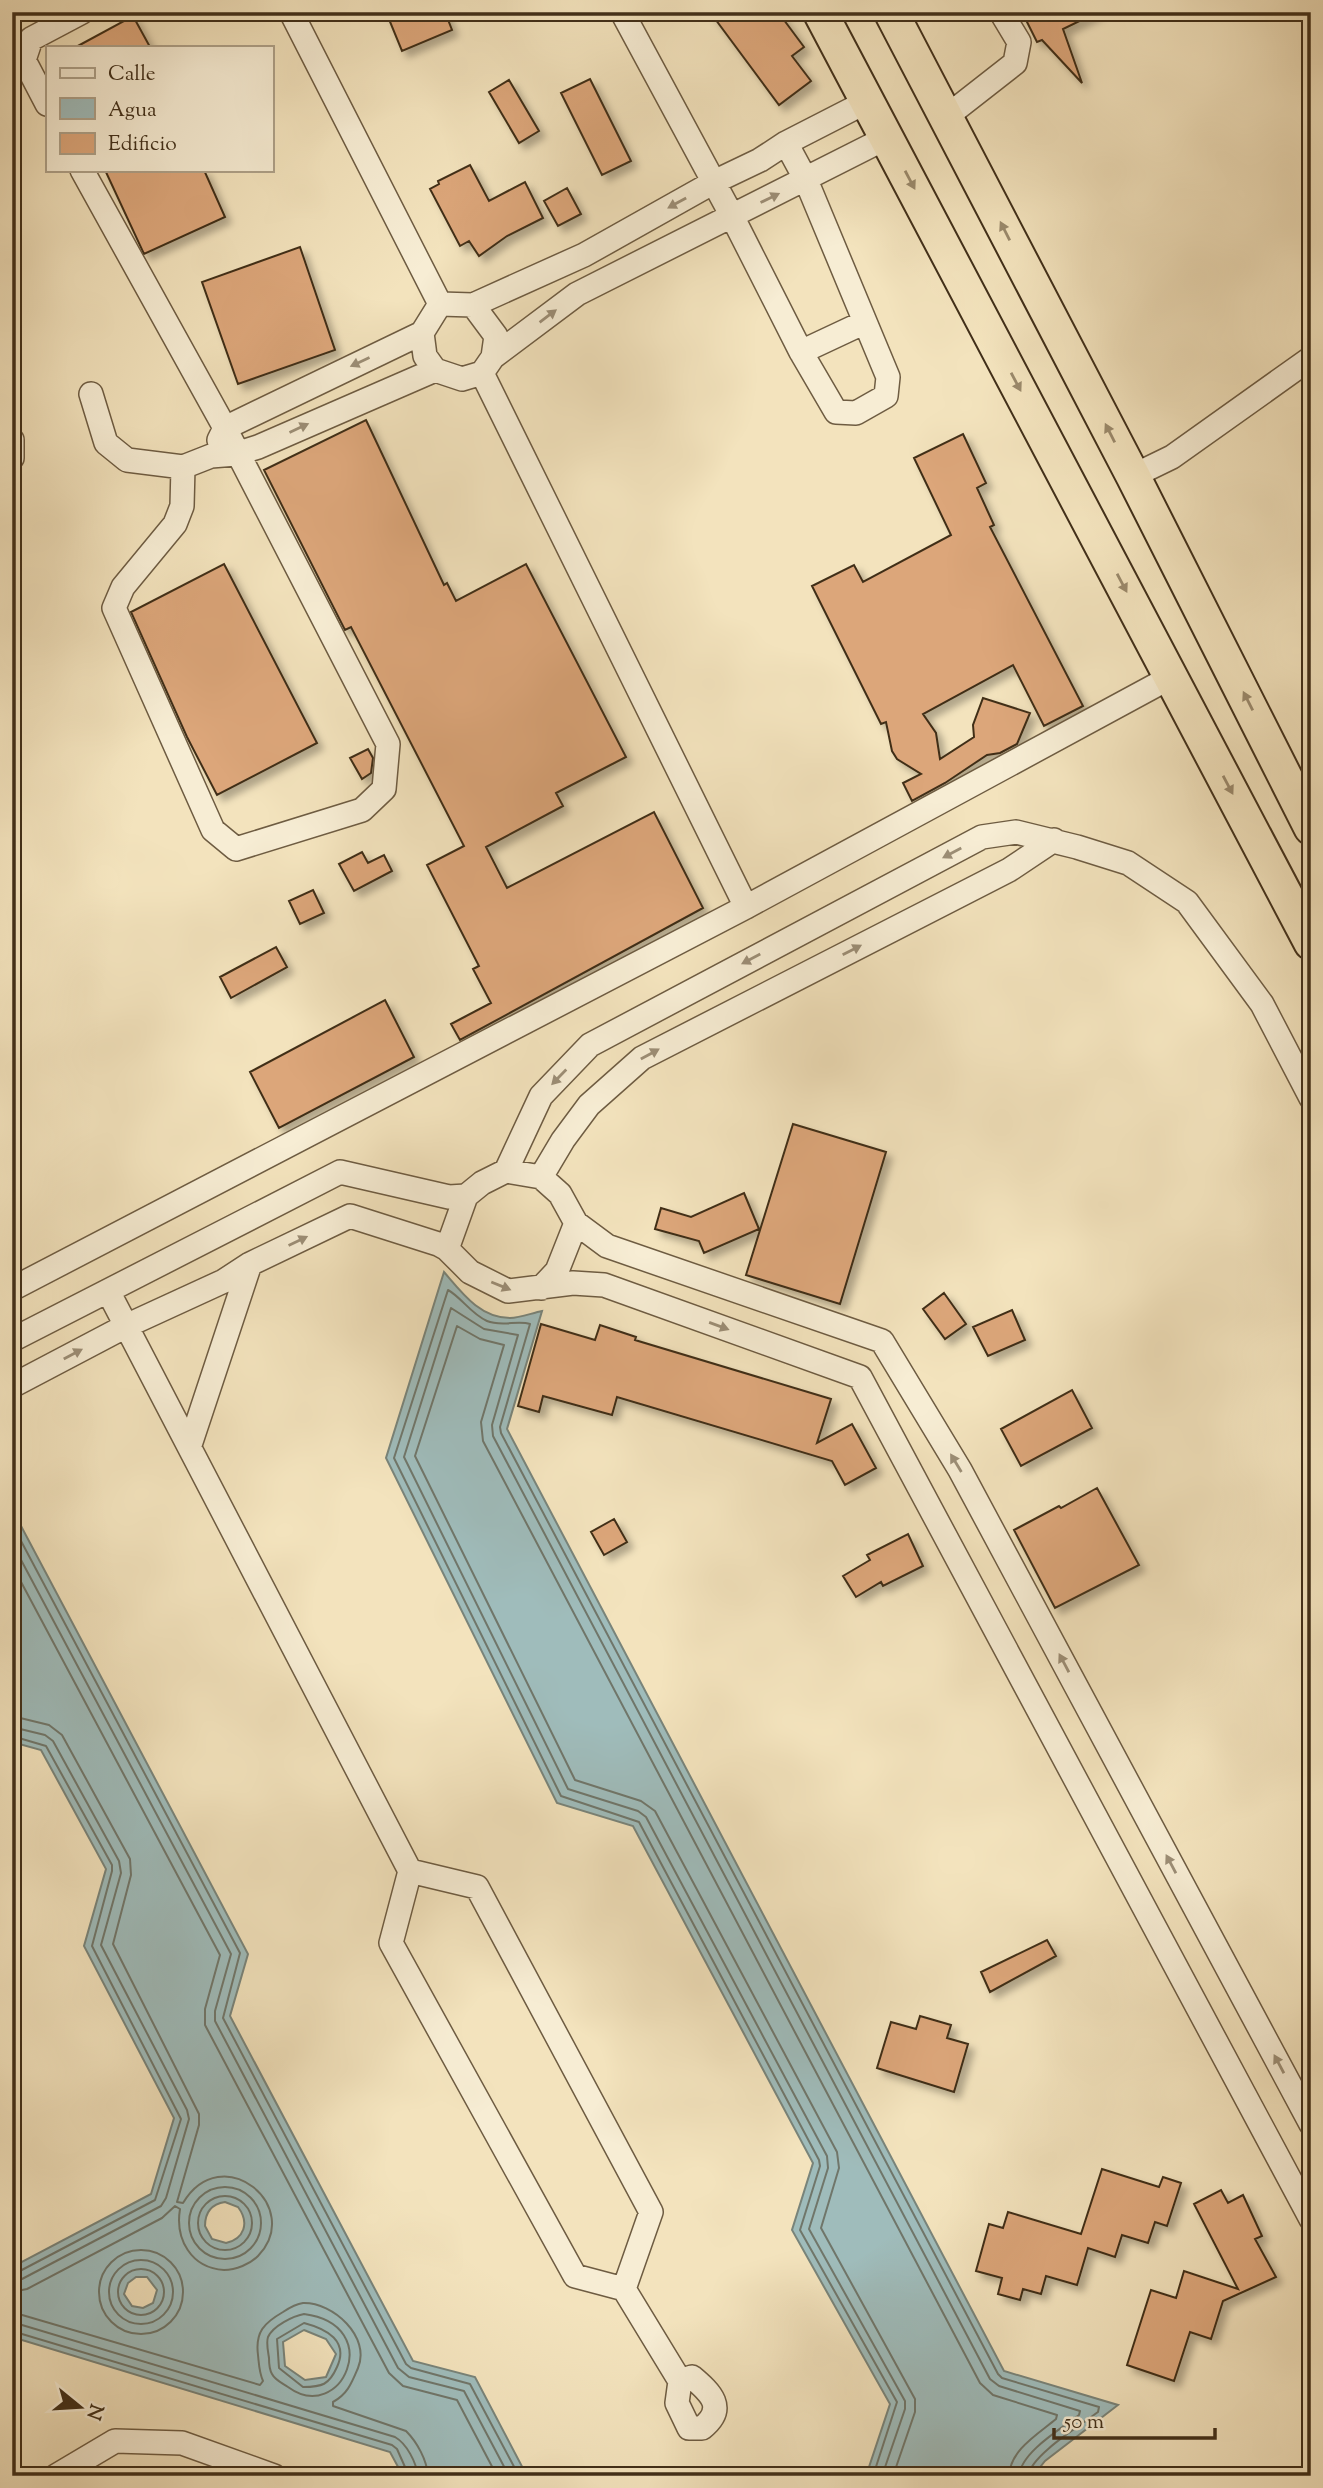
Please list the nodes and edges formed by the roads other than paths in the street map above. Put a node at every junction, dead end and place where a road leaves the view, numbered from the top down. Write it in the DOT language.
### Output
graph roads {
  1 [pos="82,12"];
  2 [pos="291,12"];
  3 [pos="622,12"];
  4 [pos="820,12"];
  5 [pos="891,12"];
  6 [pos="1002,12"];
  7 [pos="46,102"];
  8 [pos="866,102"];
  9 [pos="946,117"];
  10 [pos="888,137"];
  11 [pos="786,143"];
  12 [pos="83,172"];
  13 [pos="806,180"];
  14 [pos="714,182"];
  15 [pos="732,216"];
  16 [pos="440,304"];
  17 [pos="472,305"];
  18 [pos="865,322"];
  19 [pos="422,333"];
  20 [pos="801,352"];
  21 [pos="1311,358"];
  22 [pos="488,365"];
  23 [pos="435,370"];
  24 [pos="91,394"];
  25 [pos="225,428"];
  26 [pos="12,440"];
  27 [pos="236,454"];
  28 [pos="211,456"];
  29 [pos="12,458"];
  30 [pos="183,467"];
  31 [pos="1133,477"];
  32 [pos="1171,677"];
  33 [pos="1311,828"];
  34 [pos="1054,840"];
  35 [pos="746,907"];
  36 [pos="1311,943"];
  37 [pos="1311,1098"];
  38 [pos="506,1171"];
  39 [pos="541,1177"];
  40 [pos="466,1196"];
  41 [pos="576,1223"];
  42 [pos="447,1249"];
  43 [pos="250,1264"];
  44 [pos="541,1288"];
  45 [pos="12,1289"];
  46 [pos="108,1291"];
  47 [pos="126,1326"];
  48 [pos="12,1340"];
  49 [pos="12,1386"];
  50 [pos="190,1445"];
  51 [pos="410,1871"];
  52 [pos="1311,2124"];
  53 [pos="1311,2219"];
  54 [pos="624,2289"];
  55 [pos="681,2381"];
  56 [pos="56,2476"];
  57 [pos="274,2476"];
  1 -- 7 [label="street"];
  2 -- 16 [label="street"];
  3 -- 14 [label="street"];
  4 -- 8 [label="highway"];
  5 -- 9 [label="highway"];
  6 -- 9 [label="street"];
  8 -- 10 [label="highway"];
  8 -- 11 [label="street"];
  31 -- 9 [label="highway, one-way"];
  10 -- 13 [label="street"];
  10 -- 32 [label="highway, one-way"];
  11 -- 13 [label="street"];
  11 -- 14 [label="street"];
  12 -- 25 [label="street"];
  15 -- 13 [label="street, one-way"];
  13 -- 18 [label="street"];
  14 -- 15 [label="street"];
  14 -- 17 [label="street, one-way"];
  15 -- 20 [label="street"];
  22 -- 15 [label="street, one-way"];
  16 -- 17 [label="street"];
  16 -- 19 [label="street"];
  17 -- 22 [label="street"];
  18 -- 20 [label="street"];
  18 -- 20 [label="street"];
  19 -- 23 [label="street"];
  19 -- 25 [label="street, one-way"];
  21 -- 31 [label="street"];
  22 -- 23 [label="street"];
  22 -- 35 [label="street"];
  27 -- 23 [label="street, one-way"];
  24 -- 30 [label="street"];
  25 -- 27 [label="street"];
  25 -- 28 [label="street"];
  26 -- 29 [label="street"];
  27 -- 28 [label="street"];
  27 -- 30 [label="street"];
  28 -- 30 [label="street"];
  33 -- 31 [label="highway, one-way"];
  32 -- 35 [label="street"];
  32 -- 36 [label="highway, one-way"];
  34 -- 37 [label="street"];
  34 -- 38 [label="street, one-way"];
  39 -- 34 [label="street, one-way"];
  35 -- 45 [label="street"];
  38 -- 39 [label="street"];
  38 -- 40 [label="street"];
  39 -- 41 [label="street"];
  40 -- 42 [label="street"];
  40 -- 46 [label="street"];
  41 -- 44 [label="street"];
  52 -- 41 [label="street, one-way"];
  43 -- 42 [label="street, one-way"];
  42 -- 44 [label="street, one-way"];
  43 -- 47 [label="street"];
  43 -- 50 [label="street"];
  44 -- 53 [label="street, one-way"];
  46 -- 47 [label="street"];
  46 -- 48 [label="street"];
  49 -- 47 [label="street, one-way"];
  47 -- 50 [label="street"];
  50 -- 51 [label="street"];
  51 -- 54 [label="street"];
  51 -- 54 [label="street"];
  54 -- 55 [label="street"];
  56 -- 57 [label="street"];
}
